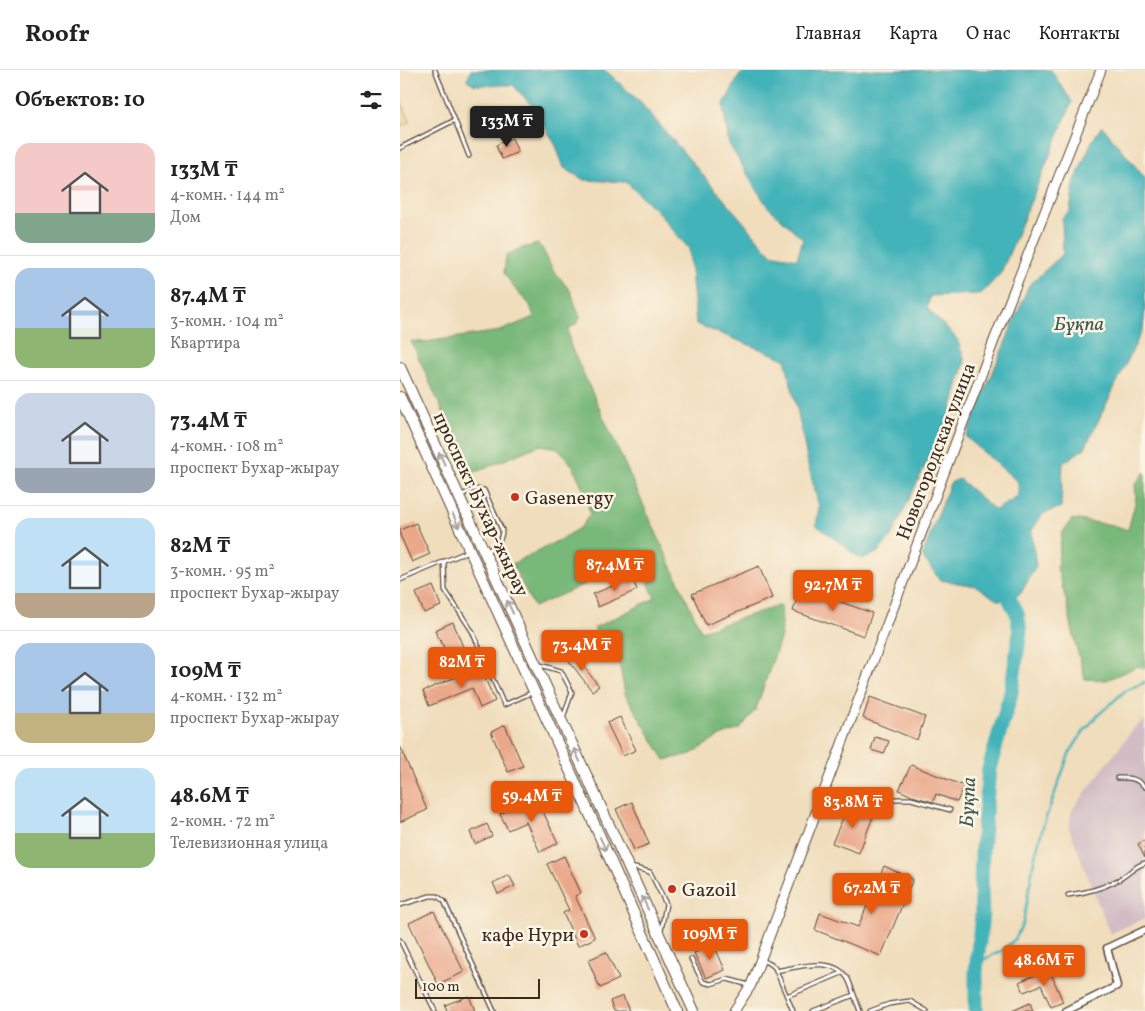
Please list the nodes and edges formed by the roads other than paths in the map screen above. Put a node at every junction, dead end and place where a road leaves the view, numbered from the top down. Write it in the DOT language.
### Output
graph roads {
  1 [pos="436,70"];
  2 [pos="1102,70"];
  3 [pos="455,120"];
  4 [pos="400,148"];
  5 [pos="470,156"];
  6 [pos="400,367"];
  7 [pos="400,397"];
  8 [pos="459,496"];
  9 [pos="470,550"];
  10 [pos="485,553"];
  11 [pos="444,561"];
  12 [pos="400,580"];
  13 [pos="535,663"];
  14 [pos="546,686"];
  15 [pos="534,691"];
  16 [pos="562,721"];
  17 [pos="1117,778"];
  18 [pos="1145,786"];
  19 [pos="823,794"];
  20 [pos="950,810"];
  21 [pos="1145,864"];
  22 [pos="628,866"];
  23 [pos="1068,895"];
  24 [pos="400,905"];
  25 [pos="1145,930"];
  26 [pos="660,937"];
  27 [pos="400,940"];
  28 [pos="690,959"];
  29 [pos="761,959"];
  30 [pos="776,971"];
  31 [pos="843,973"];
  32 [pos="751,985"];
  33 [pos="854,995"];
  34 [pos="787,996"];
  35 [pos="435,1011"];
  36 [pos="494,1011"];
  37 [pos="677,1011"];
  38 [pos="694,1011"];
  39 [pos="734,1011"];
  40 [pos="793,1011"];
  41 [pos="813,1011"];
  42 [pos="860,1011"];
  43 [pos="870,1011"];
  44 [pos="926,1011"];
  45 [pos="1066,1011"];
  1 -- 3 [label="lane"];
  2 -- 19 [label="street, Новогородская улица"];
  3 -- 4 [label="lane"];
  3 -- 5 [label="lane"];
  8 -- 6 [label="main road, проспект Бухар-жырау, one-way"];
  7 -- 9 [label="main road, проспект Бухар-жырау, one-way"];
  8 -- 10 [label="main road, проспект Бухар-жырау"];
  8 -- 10 [label="lane"];
  9 -- 11 [label="lane"];
  9 -- 15 [label="main road, проспект Бухар-жырау"];
  13 -- 10 [label="main road, проспект Бухар-жырау, one-way"];
  11 -- 12 [label="lane"];
  11 -- 15 [label="lane"];
  13 -- 14 [label="main road, проспект Бухар-жырау"];
  13 -- 16 [label="lane"];
  14 -- 15 [label="main road"];
  14 -- 16 [label="main road, проспект Бухар-жырау"];
  15 -- 37 [label="main road, проспект Бухар-жырау, one-way"];
  22 -- 16 [label="main road, проспект Бухар-жырау, one-way"];
  17 -- 18 [label="lane"];
  19 -- 20 [label="lane"];
  19 -- 29 [label="street, Новогородская улица"];
  21 -- 23 [label="lane"];
  26 -- 22 [label="main road, проспект Бухар-жырау, one-way"];
  22 -- 26 [label="lane"];
  24 -- 36 [label="lane"];
  25 -- 45 [label="street"];
  26 -- 38 [label="main road, проспект Бухар-жырау"];
  27 -- 35 [label="lane"];
  28 -- 32 [label="lane"];
  29 -- 30 [label="lane"];
  29 -- 32 [label="street, Новогородская улица"];
  30 -- 31 [label="lane"];
  30 -- 34 [label="lane"];
  31 -- 33 [label="lane"];
  31 -- 34 [label="lane"];
  32 -- 39 [label="street, Новогородская улица"];
  33 -- 41 [label="lane"];
  33 -- 42 [label="lane"];
  34 -- 40 [label="lane"];
  43 -- 44 [label="lane"];
}
